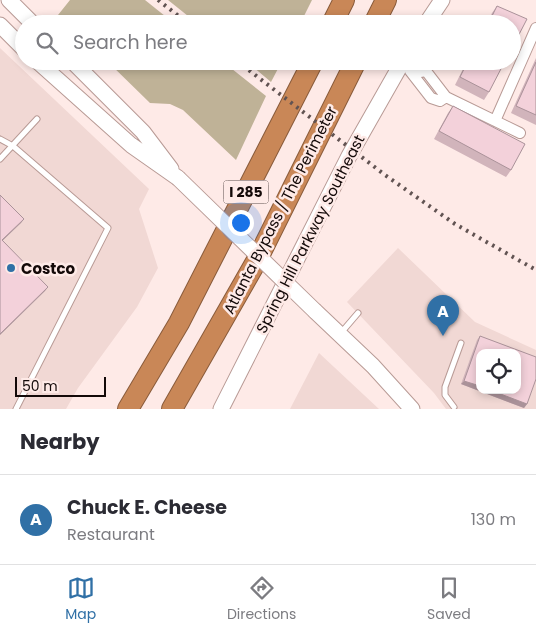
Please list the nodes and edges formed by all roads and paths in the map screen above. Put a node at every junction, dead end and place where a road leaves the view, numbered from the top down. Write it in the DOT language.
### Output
graph roads {
  1 [pos="8,0"];
  2 [pos="344,0"];
  3 [pos="386,0"];
  4 [pos="442,0"];
  5 [pos="0,6"];
  6 [pos="24,15"];
  7 [pos="336,15"];
  8 [pos="378,15"];
  9 [pos="432,15"];
  10 [pos="0,25"];
  11 [pos="536,28"];
  12 [pos="15,40"];
  13 [pos="521,62"];
  14 [pos="47,70"];
  15 [pos="81,70"];
  16 [pos="308,70"];
  17 [pos="352,70"];
  18 [pos="403,70"];
  19 [pos="426,70"];
  20 [pos="517,70"];
  21 [pos="37,119"];
  22 [pos="495,121"];
  23 [pos="520,133"];
  24 [pos="0,139"];
  25 [pos="12,146"];
  26 [pos="0,159"];
  27 [pos="178,178"];
  28 [pos="358,314"];
  29 [pos="340,334"];
  30 [pos="461,343"];
  31 [pos="454,407"];
  32 [pos="16,409"];
  33 [pos="128,409"];
  34 [pos="172,409"];
  35 [pos="221,409"];
  36 [pos="412,409"];
  1 -- 5 [label="main road"];
  1 -- 6 [label="main road"];
  2 -- 7 [label="highway"];
  3 -- 8 [label="highway"];
  4 -- 9 [label="main road"];
  10 -- 12 [label="main road"];
  11 -- 13 [label="street"];
  14 -- 27 [label="main road"];
  15 -- 27 [label="main road"];
  16 -- 33 [label="highway, I 285"];
  17 -- 34 [label="highway, Atlanta Bypass / The Perimeter / I 285"];
  18 -- 35 [label="main road, Spring Hill Parkway Southeast"];
  19 -- 22 [label="street"];
  20 -- 22 [label="street"];
  21 -- 25 [label="lane"];
  22 -- 23 [label="street"];
  24 -- 25 [label="lane"];
  25 -- 26 [label="lane"];
  25 -- 32 [label="lane"];
  27 -- 29 [label="main road, bridge"];
  28 -- 29 [label="lane"];
  29 -- 36 [label="main road"];
  30 -- 31 [label="lane"];
}
